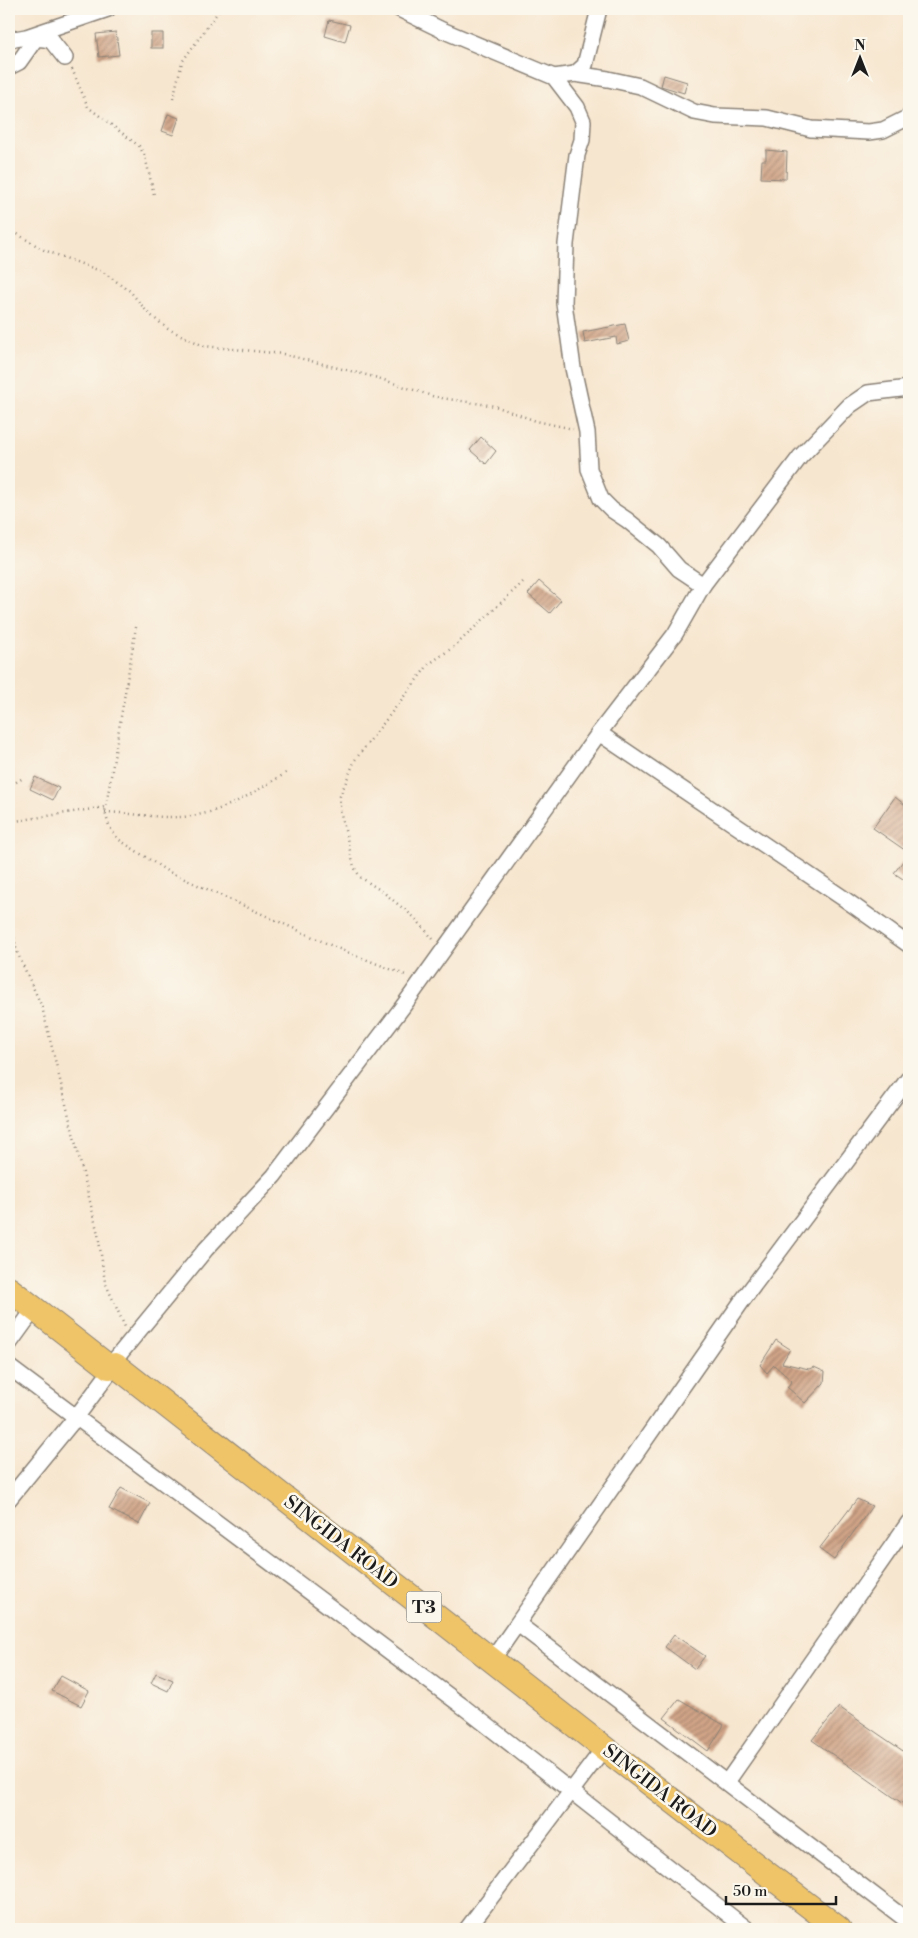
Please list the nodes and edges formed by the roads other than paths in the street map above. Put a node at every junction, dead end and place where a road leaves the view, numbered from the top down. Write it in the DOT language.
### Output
graph roads {
  1 [pos="108,9"];
  2 [pos="399,9"];
  3 [pos="600,9"];
  4 [pos="48,35"];
  5 [pos="9,40"];
  6 [pos="65,58"];
  7 [pos="9,67"];
  8 [pos="575,74"];
  9 [pos="554,77"];
  10 [pos="909,117"];
  11 [pos="909,388"];
  12 [pos="703,584"];
  13 [pos="599,733"];
  14 [pos="909,945"];
  15 [pos="909,1078"];
  16 [pos="9,1289"];
  17 [pos="35,1308"];
  18 [pos="9,1344"];
  19 [pos="112,1366"];
  20 [pos="9,1367"];
  21 [pos="77,1416"];
  22 [pos="9,1499"];
  23 [pos="909,1522"];
  24 [pos="518,1624"];
  25 [pos="492,1660"];
  26 [pos="604,1748"];
  27 [pos="727,1782"];
  28 [pos="572,1791"];
  29 [pos="909,1922"];
  30 [pos="467,1929"];
  31 [pos="747,1929"];
  32 [pos="839,1929"];
  1 -- 4 [label="street"];
  2 -- 9 [label="street"];
  3 -- 8 [label="street"];
  4 -- 5 [label="street"];
  4 -- 6 [label="street"];
  4 -- 7 [label="street"];
  8 -- 9 [label="street"];
  8 -- 10 [label="street"];
  9 -- 12 [label="street"];
  11 -- 12 [label="street"];
  12 -- 13 [label="street"];
  13 -- 14 [label="street"];
  13 -- 19 [label="street"];
  15 -- 24 [label="street"];
  16 -- 17 [label="highway, SINGIDA ROAD / T3"];
  17 -- 18 [label="street"];
  17 -- 19 [label="highway, SINGIDA ROAD / T3"];
  19 -- 21 [label="street"];
  19 -- 25 [label="highway, SINGIDA ROAD / T3"];
  20 -- 21 [label="street"];
  21 -- 22 [label="street"];
  21 -- 28 [label="street"];
  23 -- 27 [label="street"];
  24 -- 25 [label="street"];
  24 -- 27 [label="street"];
  25 -- 26 [label="highway, SINGIDA ROAD / T3"];
  26 -- 28 [label="street"];
  26 -- 32 [label="highway, SINGIDA ROAD / T3"];
  27 -- 29 [label="street"];
  28 -- 30 [label="street"];
  28 -- 31 [label="street"];
}
